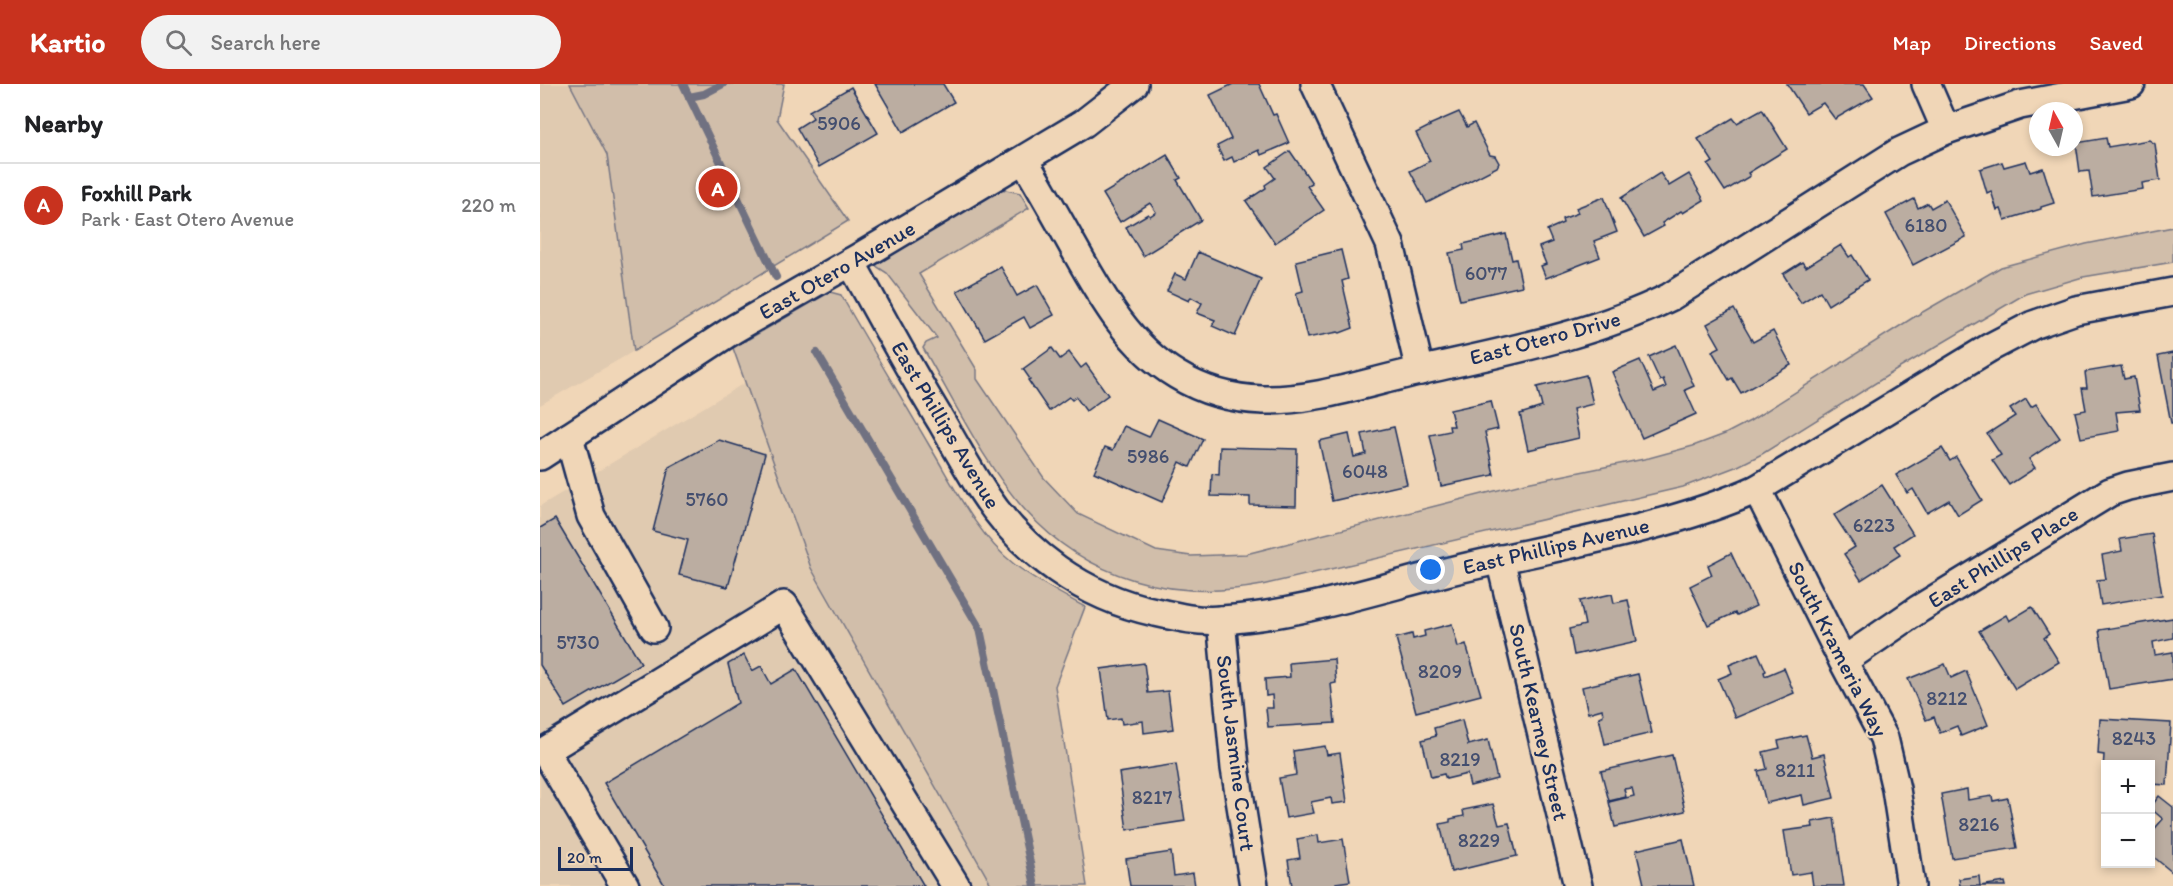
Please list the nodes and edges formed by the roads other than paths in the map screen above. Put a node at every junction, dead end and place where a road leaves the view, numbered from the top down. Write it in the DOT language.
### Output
graph roads {
  1 [pos="1134,84"];
  2 [pos="1315,84"];
  3 [pos="1926,84"];
  4 [pos="2131,84"];
  5 [pos="1946,130"];
  6 [pos="1024,160"];
  7 [pos="851,262"];
  8 [pos="2173,292"];
  9 [pos="1420,371"];
  10 [pos="569,438"];
  11 [pos="540,456"];
  12 [pos="2173,477"];
  13 [pos="1757,489"];
  14 [pos="1500,559"];
  15 [pos="1221,620"];
  16 [pos="654,628"];
  17 [pos="1843,661"];
  18 [pos="625,886"];
  19 [pos="956,886"];
  20 [pos="1254,886"];
  21 [pos="1578,886"];
  22 [pos="1911,886"];
  1 -- 6 [label="street, East Otero Avenue"];
  2 -- 9 [label="street"];
  3 -- 5 [label="street"];
  4 -- 5 [label="street, East Otero Drive"];
  5 -- 9 [label="street, East Otero Drive"];
  6 -- 7 [label="street, East Otero Avenue"];
  6 -- 9 [label="street, East Otero Drive"];
  7 -- 10 [label="street, East Otero Avenue"];
  7 -- 15 [label="street, East Phillips Avenue"];
  8 -- 13 [label="street, East Phillips Avenue"];
  10 -- 11 [label="street, East Otero Avenue"];
  10 -- 16 [label="street"];
  12 -- 17 [label="street, East Phillips Place"];
  13 -- 14 [label="street, East Phillips Avenue"];
  13 -- 17 [label="street, South Krameria Way"];
  14 -- 15 [label="street, East Phillips Avenue"];
  14 -- 21 [label="street, South Kearney Street"];
  15 -- 20 [label="street, South Jasmine Court"];
  17 -- 22 [label="street, South Krameria Way"];
  18 -- 19 [label="street"];
}
